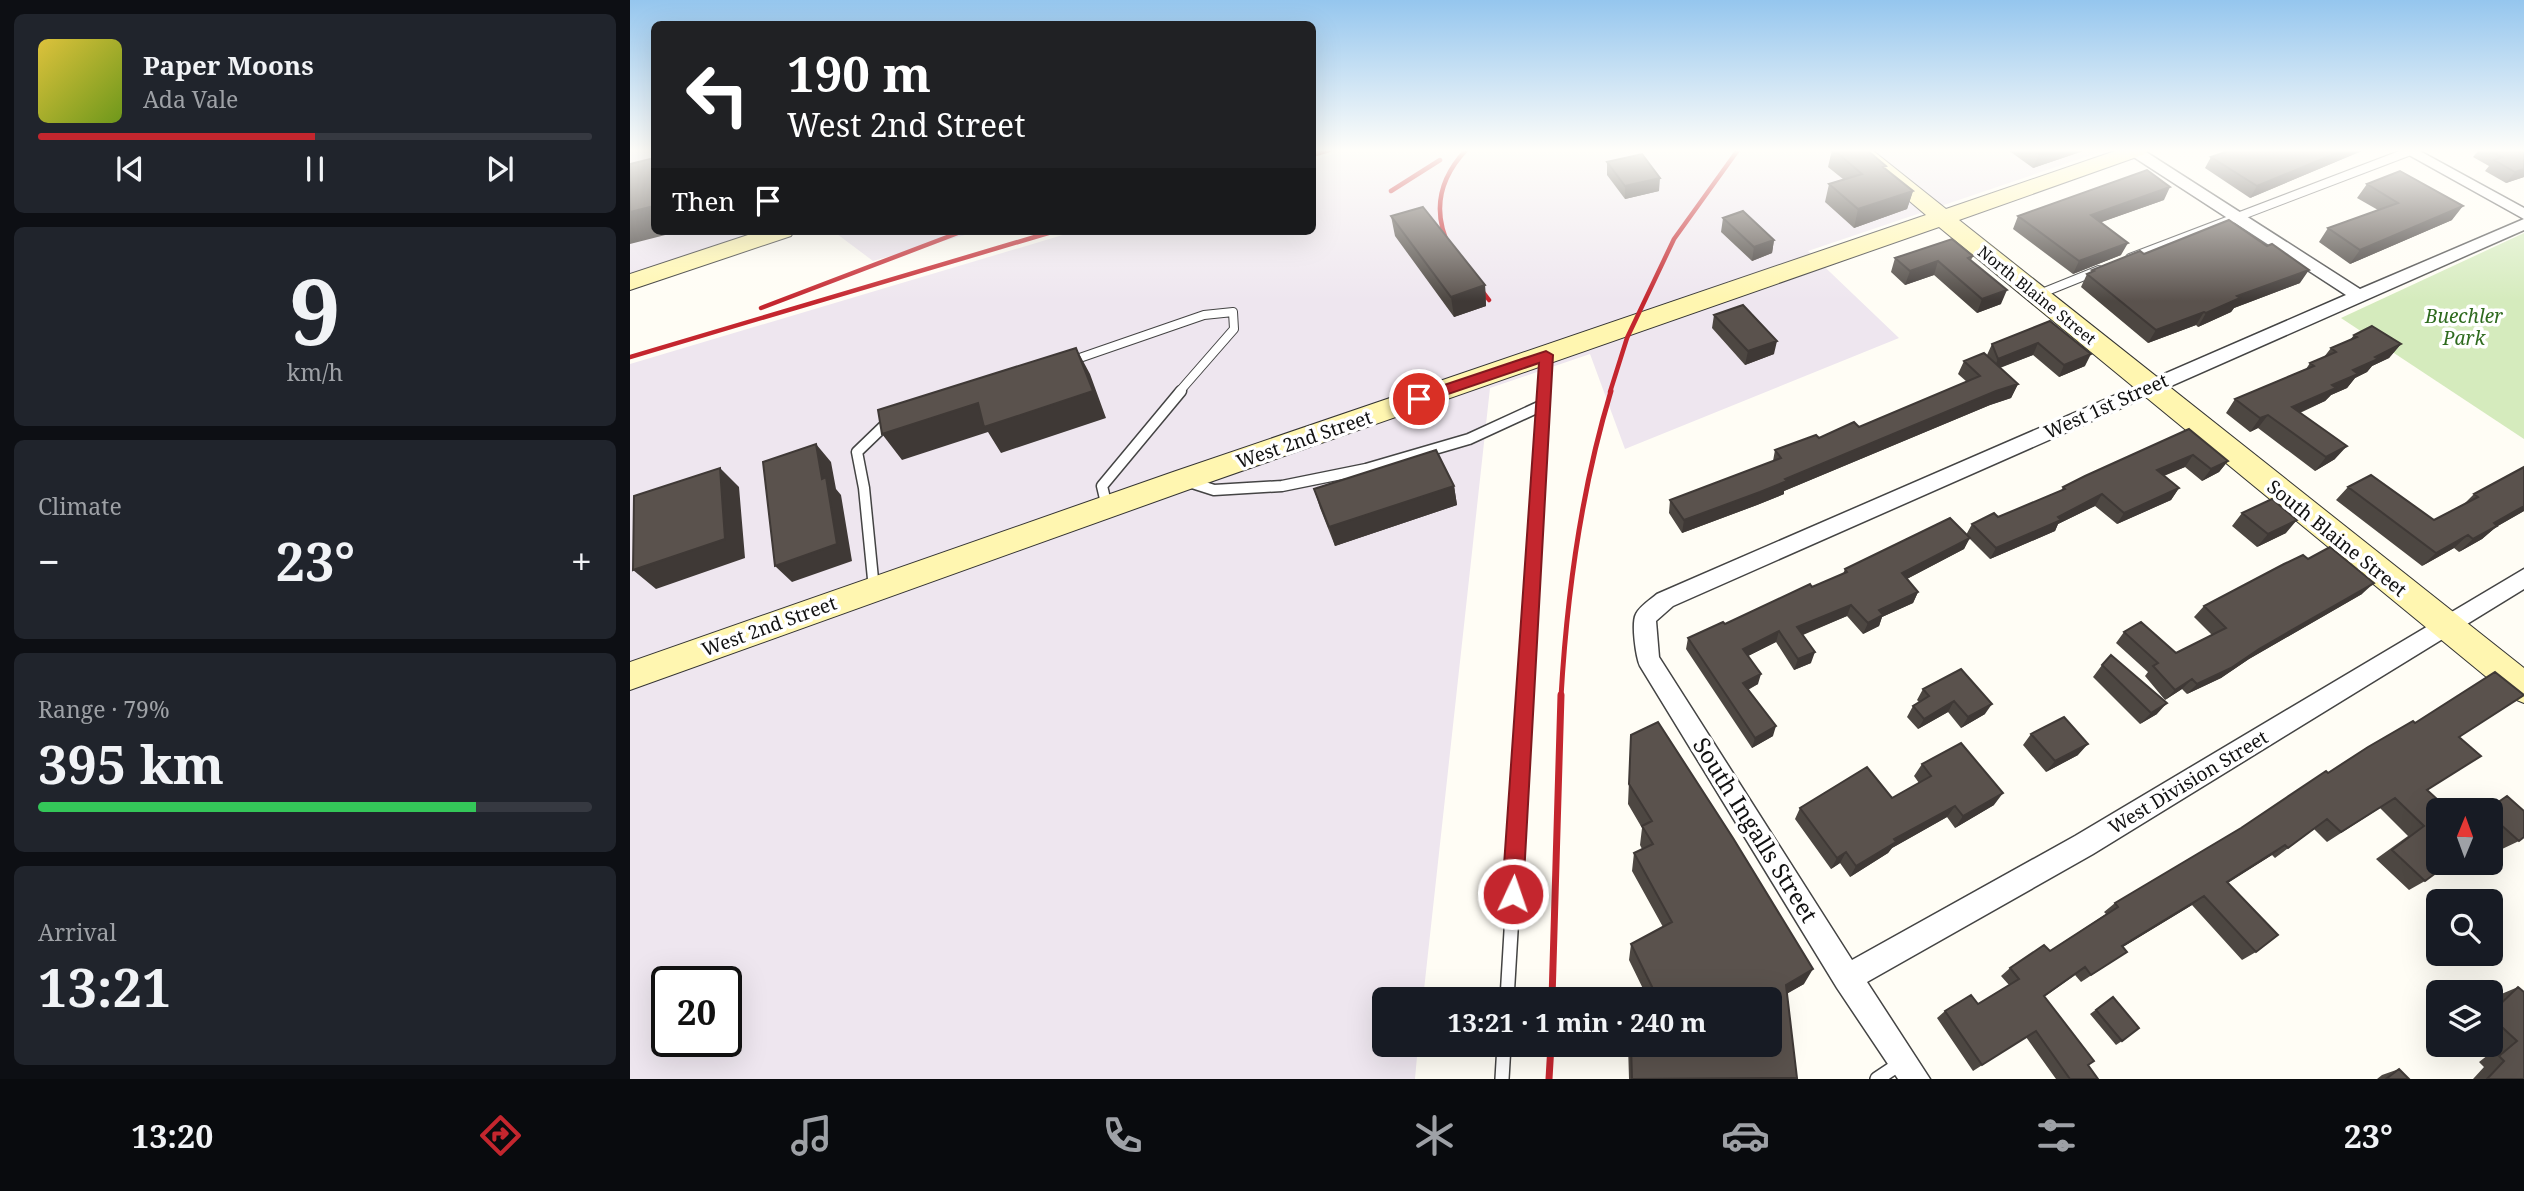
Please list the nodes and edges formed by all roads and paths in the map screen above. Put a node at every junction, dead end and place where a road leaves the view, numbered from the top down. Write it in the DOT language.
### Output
graph roads {
  1 [pos="1921,200"];
  2 [pos="1990,200"];
  3 [pos="2209,200"];
  4 [pos="2278,200"];
  5 [pos="2500,200"];
  6 [pos="2524,214"];
  7 [pos="1941,217"];
  8 [pos="2234,217"];
  9 [pos="2524,224"];
  10 [pos="771,235"];
  11 [pos="2123,261"];
  12 [pos="2111,266"];
  13 [pos="630,282"];
  14 [pos="2036,295"];
  15 [pos="2360,297"];
  16 [pos="1546,355"];
  17 [pos="1056,366"];
  18 [pos="2150,386"];
  19 [pos="1543,405"];
  20 [pos="907,417"];
  21 [pos="1183,480"];
  22 [pos="1107,507"];
  23 [pos="2524,578"];
  24 [pos="874,589"];
  25 [pos="1689,590"];
  26 [pos="2446,626"];
  27 [pos="630,676"];
  28 [pos="2524,688"];
  29 [pos="1847,978"];
  30 [pos="1508,987"];
  31 [pos="1503,1057"];
  32 [pos="1909,1070"];
  33 [pos="1502,1079"];
  34 [pos="1877,1079"];
  1 -- 7 [label="street, North Blaine Street"];
  2 -- 7 [label="street, West 2nd Street"];
  3 -- 8 [label="street"];
  4 -- 8 [label="lane"];
  5 -- 6 [label="street"];
  7 -- 14 [label="street, North Blaine Street"];
  7 -- 16 [label="street, West 2nd Street"];
  8 -- 11 [label="lane"];
  8 -- 15 [label="street"];
  9 -- 15 [label="street, West 1st Street"];
  10 -- 13 [label="street"];
  12 -- 14 [label="lane"];
  14 -- 18 [label="street, North Blaine Street"];
  15 -- 18 [label="street, West 1st Street"];
  16 -- 19 [label="lane"];
  16 -- 21 [label="street, West 2nd Street"];
  17 -- 22 [label="lane"];
  18 -- 25 [label="street, West 1st Street"];
  18 -- 26 [label="street, South Blaine Street"];
  19 -- 21 [label="lane"];
  19 -- 30 [label="lane"];
  20 -- 24 [label="lane"];
  21 -- 22 [label="street, West 2nd Street"];
  22 -- 24 [label="street, West 2nd Street"];
  23 -- 26 [label="street, West Division Street"];
  24 -- 27 [label="street, West 2nd Street"];
  25 -- 29 [label="street, South Ingalls Street"];
  26 -- 28 [label="street, South Blaine Street"];
  26 -- 29 [label="street, West Division Street"];
  29 -- 32 [label="street, South Ingalls Street"];
  31 -- 33 [label="lane"];
  32 -- 34 [label="lane"];
}
